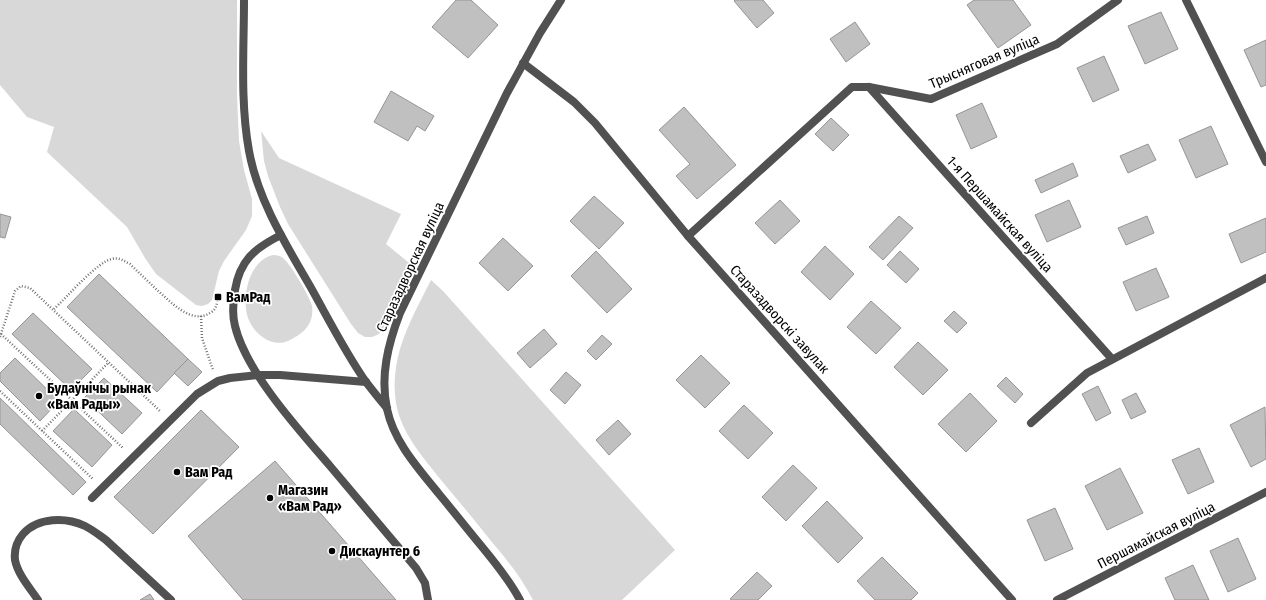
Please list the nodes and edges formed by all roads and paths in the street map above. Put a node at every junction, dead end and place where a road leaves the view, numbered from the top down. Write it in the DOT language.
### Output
graph roads {
  1 [pos="244,0"];
  2 [pos="561,0"];
  3 [pos="1118,0"];
  4 [pos="1186,0"];
  5 [pos="523,63"];
  6 [pos="869,87"];
  7 [pos="1266,162"];
  8 [pos="281,235"];
  9 [pos="688,236"];
  10 [pos="1266,278"];
  11 [pos="218,297"];
  12 [pos="54,310"];
  13 [pos="201,316"];
  14 [pos="0,335"];
  15 [pos="1112,358"];
  16 [pos="109,362"];
  17 [pos="258,375"];
  18 [pos="218,381"];
  19 [pos="366,382"];
  20 [pos="0,391"];
  21 [pos="72,400"];
  22 [pos="387,408"];
  23 [pos="170,420"];
  24 [pos="1031,424"];
  25 [pos="42,431"];
  26 [pos="133,457"];
  27 [pos="103,488"];
  28 [pos="1266,492"];
  29 [pos="92,498"];
  30 [pos="38,600"];
  31 [pos="171,600"];
  32 [pos="428,600"];
  33 [pos="520,600"];
  34 [pos="1012,600"];
  35 [pos="1057,600"];
  1 -- 8 [label="street"];
  2 -- 5 [label="street, Старазадворская вуліца"];
  3 -- 6 [label="street, Трысняговая вуліца"];
  4 -- 7 [label="street"];
  5 -- 9 [label="street, Старазадворскі завулак"];
  5 -- 22 [label="street, Старазадворская вуліца"];
  6 -- 9 [label="street, Трысняговая вуліца"];
  6 -- 15 [label="street, 1-я Першамайская вуліца"];
  8 -- 17 [label="street"];
  8 -- 19 [label="street"];
  9 -- 34 [label="street, Старазадворскі завулак"];
  10 -- 15 [label="street"];
  11 -- 13 [label="path"];
  12 -- 13 [label="path"];
  12 -- 14 [label="path"];
  12 -- 16 [label="path"];
  13 -- 18 [label="path"];
  14 -- 21 [label="path"];
  15 -- 24 [label="street"];
  16 -- 21 [label="path"];
  16 -- 23 [label="path"];
  17 -- 18 [label="street"];
  17 -- 19 [label="street"];
  17 -- 32 [label="street"];
  18 -- 23 [label="street"];
  19 -- 22 [label="street"];
  20 -- 25 [label="path"];
  21 -- 25 [label="path"];
  21 -- 26 [label="path"];
  22 -- 33 [label="street, Старазадворская вуліца"];
  23 -- 26 [label="street"];
  25 -- 27 [label="path"];
  26 -- 27 [label="street"];
  27 -- 29 [label="street"];
  28 -- 35 [label="street, Першамайская вуліца"];
  30 -- 31 [label="street"];
}
